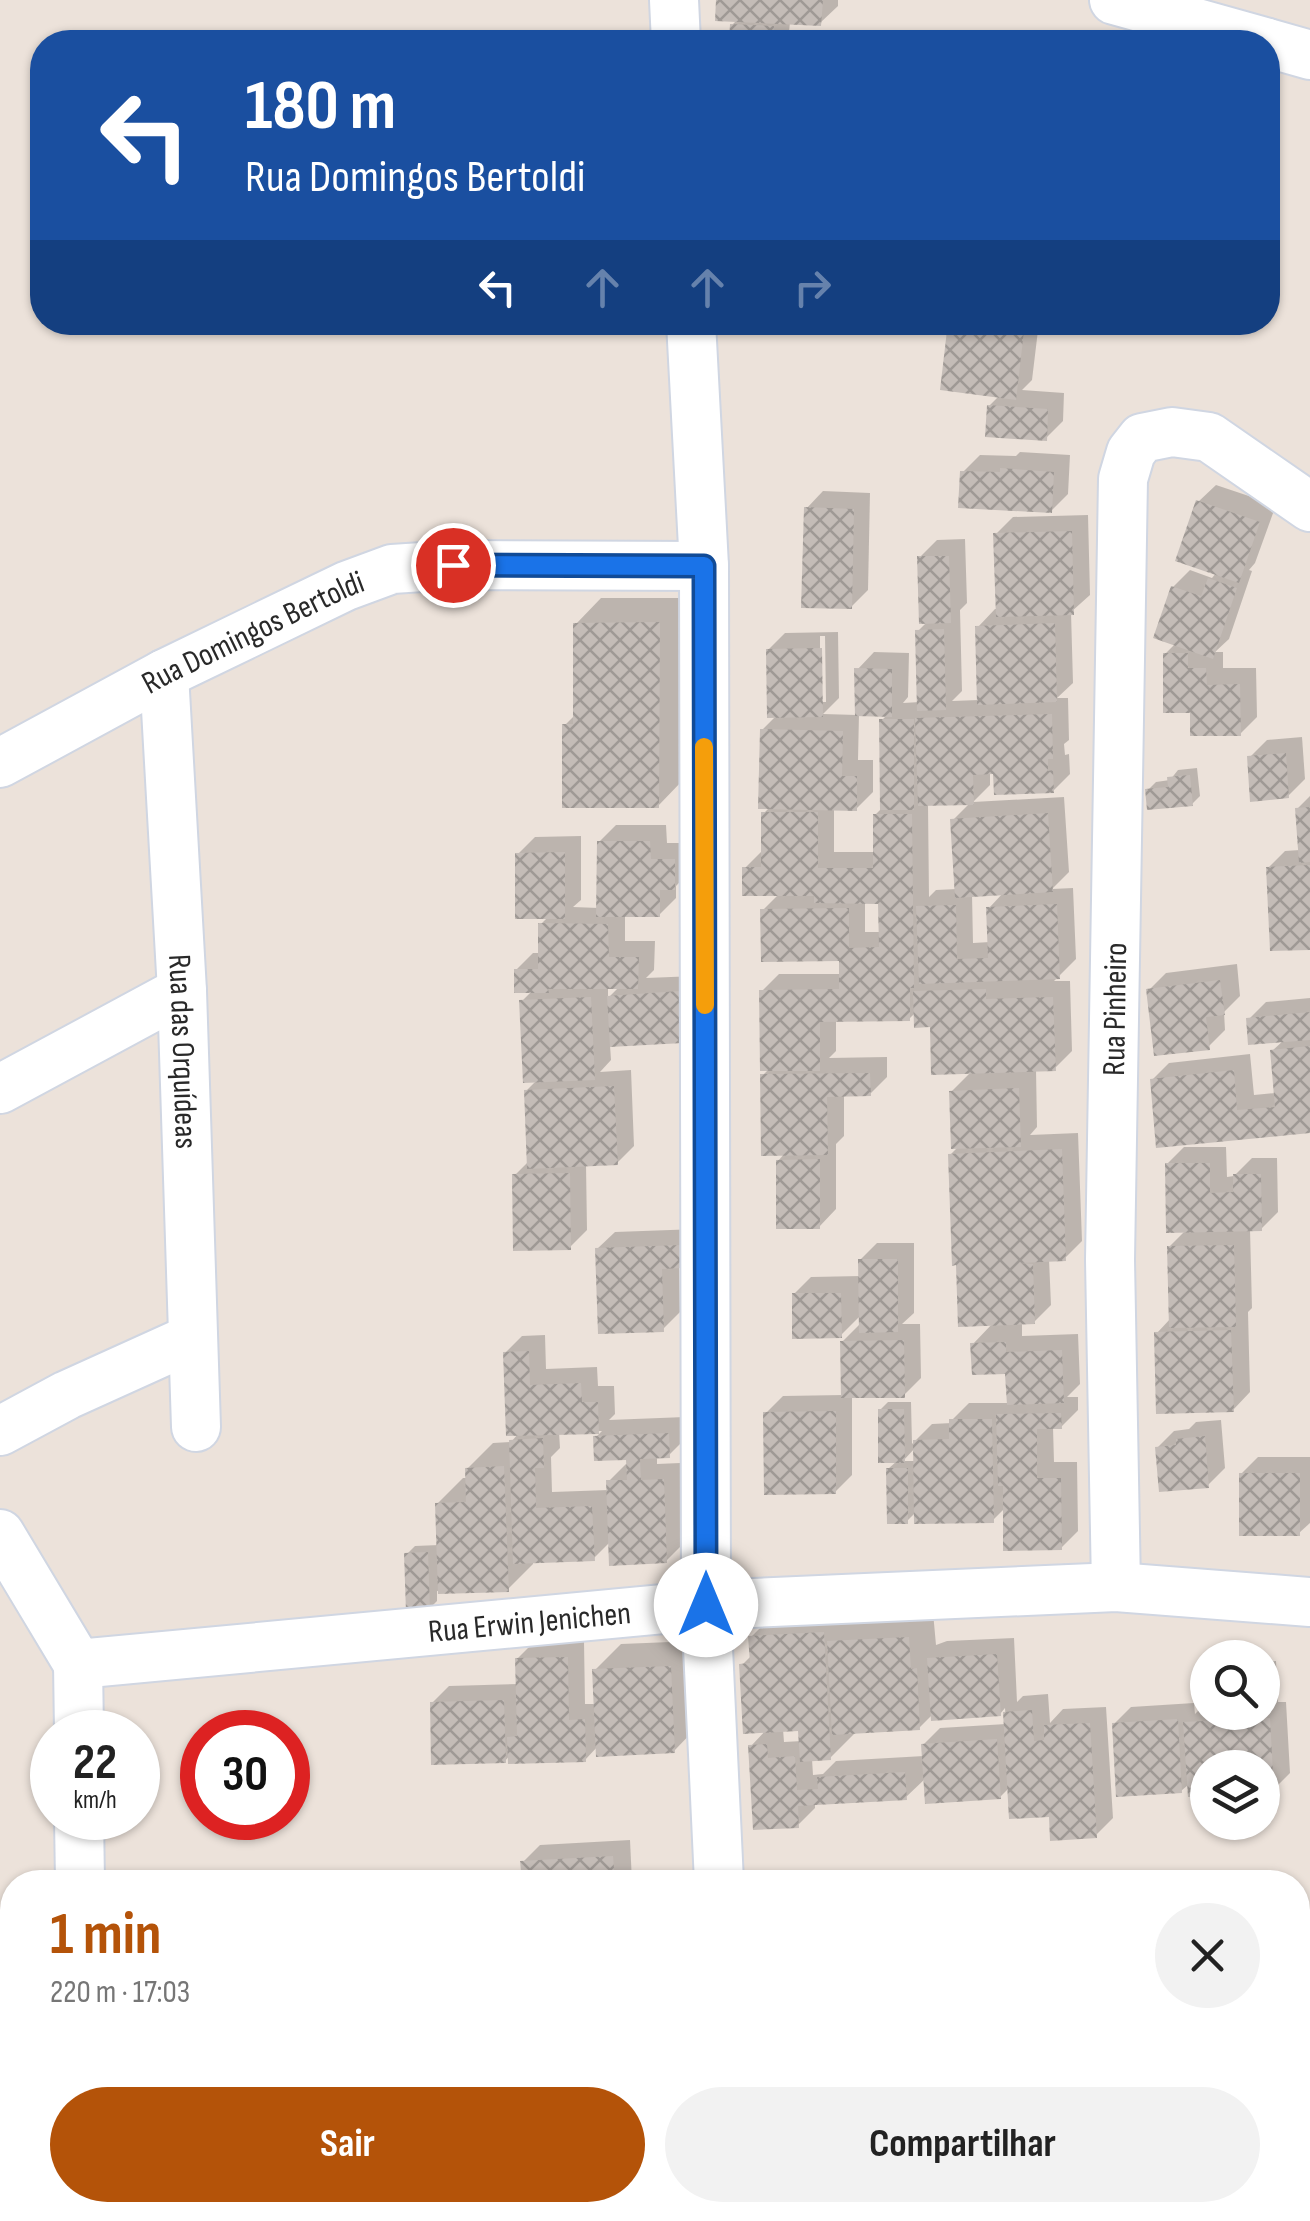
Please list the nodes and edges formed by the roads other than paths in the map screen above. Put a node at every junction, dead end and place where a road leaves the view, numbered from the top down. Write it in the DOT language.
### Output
graph roads {
  1 [pos="674,0"];
  2 [pos="1114,0"];
  3 [pos="675,30"];
  4 [pos="1220,30"];
  5 [pos="1280,47"];
  6 [pos="1310,55"];
  7 [pos="692,335"];
  8 [pos="1310,507"];
  9 [pos="704,566"];
  10 [pos="164,674"];
  11 [pos="0,763"];
  12 [pos="182,991"];
  13 [pos="0,1090"];
  14 [pos="193,1338"];
  15 [pos="196,1427"];
  16 [pos="0,1431"];
  17 [pos="0,1534"];
  18 [pos="1116,1587"];
  19 [pos="1310,1602"];
  20 [pos="706,1605"];
  21 [pos="78,1664"];
  22 [pos="78,1710"];
  23 [pos="79,1840"];
  24 [pos="80,1870"];
  25 [pos="718,1870"];
  1 -- 3 [label="street"];
  2 -- 4 [label="street"];
  5 -- 6 [label="street"];
  7 -- 9 [label="street"];
  8 -- 18 [label="street, Rua Pinheiro"];
  9 -- 10 [label="street, Rua Domingos Bertoldi"];
  9 -- 20 [label="street"];
  10 -- 11 [label="street, Rua Domingos Bertoldi"];
  10 -- 12 [label="street, Rua das Orquídeas"];
  12 -- 13 [label="street"];
  12 -- 14 [label="street, Rua das Orquídeas"];
  14 -- 15 [label="street, Rua das Orquídeas"];
  14 -- 16 [label="street"];
  17 -- 21 [label="street"];
  18 -- 19 [label="street, Rua Erwin Jenichen"];
  18 -- 20 [label="street, Rua Erwin Jenichen"];
  20 -- 21 [label="street, Rua Erwin Jenichen"];
  20 -- 25 [label="street"];
  21 -- 22 [label="street"];
  23 -- 24 [label="street"];
}
